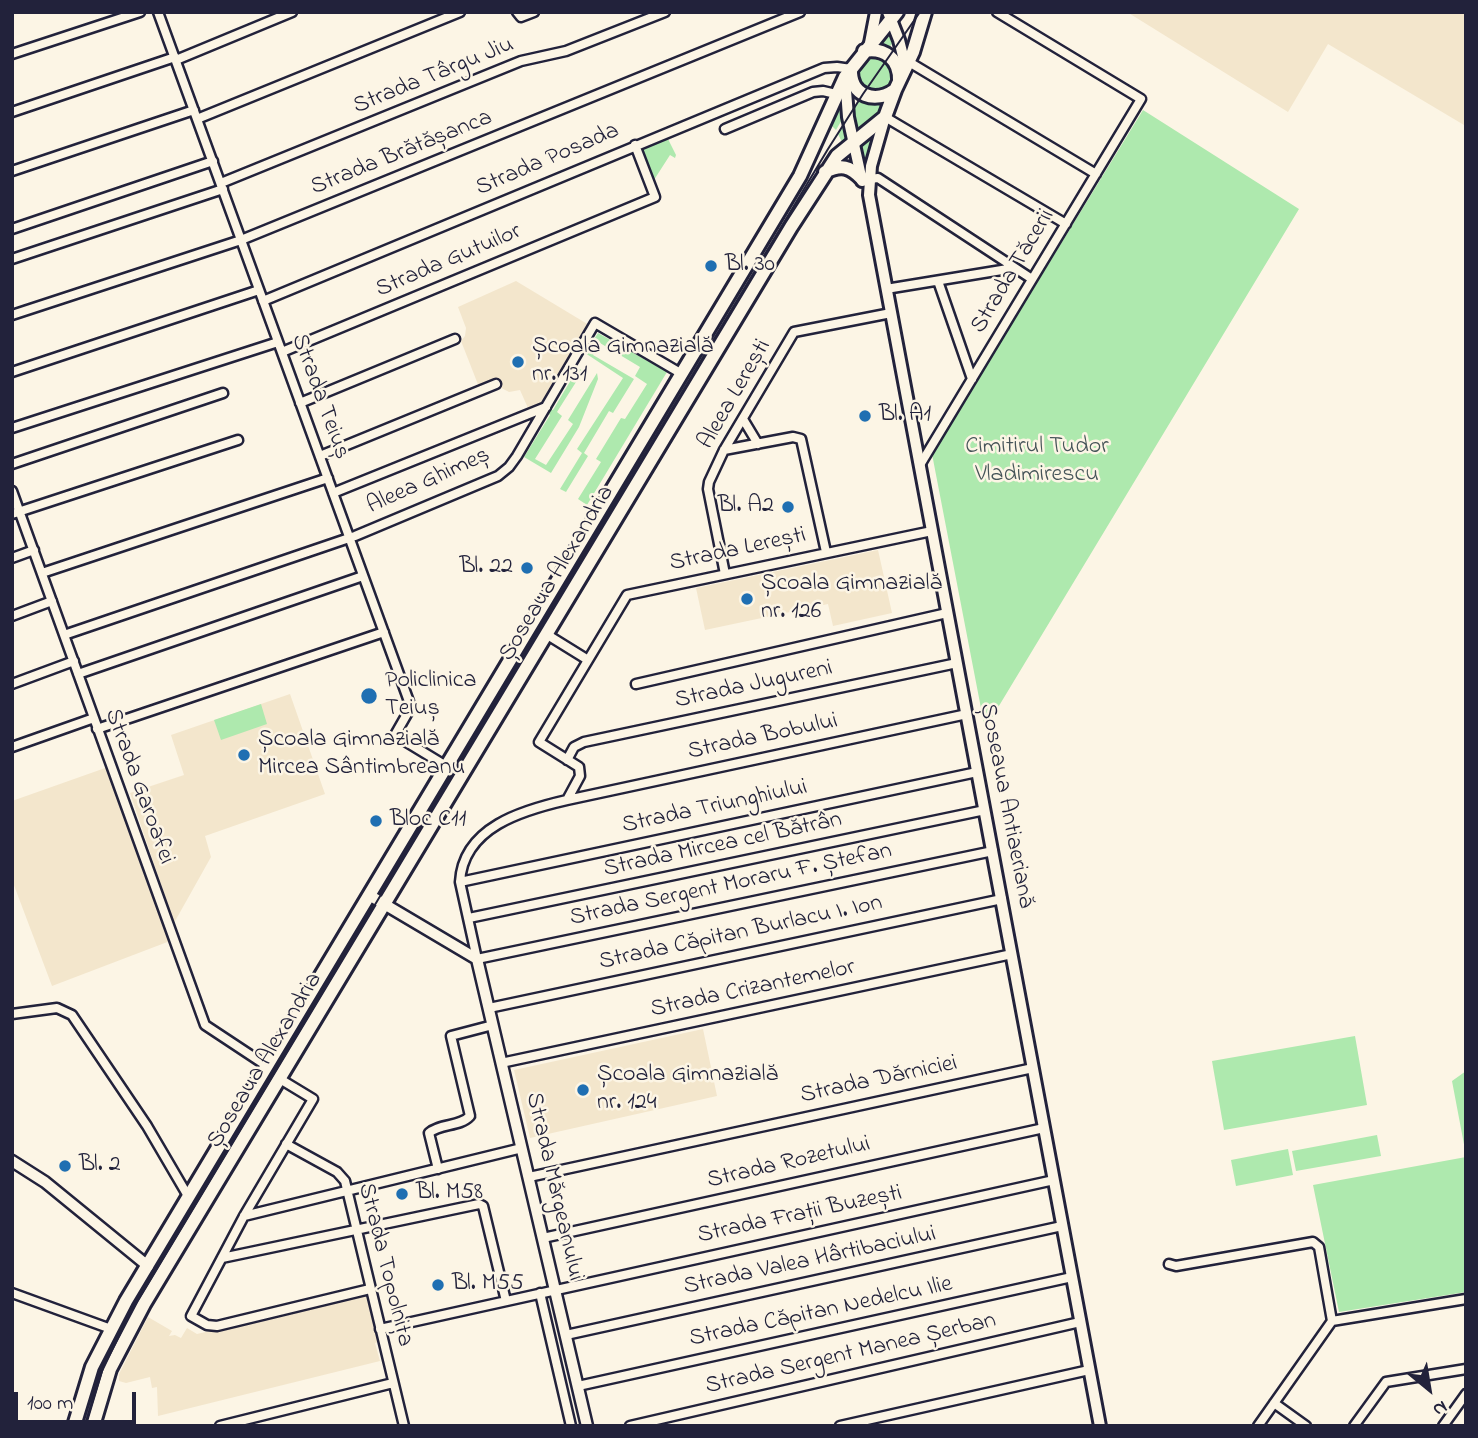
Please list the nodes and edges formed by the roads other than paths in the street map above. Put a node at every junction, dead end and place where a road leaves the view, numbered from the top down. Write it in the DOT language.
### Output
graph roads {
  1 [pos="139,12"];
  2 [pos="158,12"];
  3 [pos="292,12"];
  4 [pos="460,12"];
  5 [pos="517,12"];
  6 [pos="534,12"];
  7 [pos="664,12"];
  8 [pos="800,12"];
  9 [pos="876,12"];
  10 [pos="925,12"];
  11 [pos="997,12"];
  12 [pos="892,14"];
  13 [pos="867,47"];
  14 [pos="12,54"];
  15 [pos="175,59"];
  16 [pos="908,65"];
  17 [pos="848,73"];
  18 [pos="897,86"];
  19 [pos="836,93"];
  20 [pos="194,110"];
  21 [pos="12,112"];
  22 [pos="885,117"];
  23 [pos="197,119"];
  24 [pos="725,129"];
  25 [pos="853,142"];
  26 [pos="635,145"];
  27 [pos="212,161"];
  28 [pos="12,171"];
  29 [pos="825,172"];
  30 [pos="1096,174"];
  31 [pos="866,179"];
  32 [pos="222,186"];
  33 [pos="1066,224"];
  34 [pos="12,229"];
  35 [pos="241,240"];
  36 [pos="12,259"];
  37 [pos="1014,268"];
  38 [pos="1032,279"];
  39 [pos="938,281"];
  40 [pos="887,289"];
  41 [pos="259,290"];
  42 [pos="263,301"];
  43 [pos="891,313"];
  44 [pos="12,315"];
  45 [pos="455,339"];
  46 [pos="278,342"];
  47 [pos="282,352"];
  48 [pos="12,372"];
  49 [pos="682,373"];
  50 [pos="972,379"];
  51 [pos="496,384"];
  52 [pos="223,393"];
  53 [pos="300,403"];
  54 [pos="546,407"];
  55 [pos="743,419"];
  56 [pos="12,428"];
  57 [pos="238,440"];
  58 [pos="758,443"];
  59 [pos="724,450"];
  60 [pos="320,456"];
  61 [pos="12,464"];
  62 [pos="920,465"];
  63 [pos="328,478"];
  64 [pos="12,491"];
  65 [pos="333,493"];
  66 [pos="16,513"];
  67 [pos="932,531"];
  68 [pos="349,538"];
  69 [pos="34,550"];
  70 [pos="826,552"];
  71 [pos="12,558"];
  72 [pos="42,573"];
  73 [pos="725,574"];
  74 [pos="363,576"];
  75 [pos="52,601"];
  76 [pos="947,612"];
  77 [pos="12,616"];
  78 [pos="384,632"];
  79 [pos="546,634"];
  80 [pos="64,635"];
  81 [pos="588,660"];
  82 [pos="74,661"];
  83 [pos="957,663"];
  84 [pos="78,674"];
  85 [pos="12,684"];
  86 [pos="636,684"];
  87 [pos="967,714"];
  88 [pos="94,718"];
  89 [pos="97,729"];
  90 [pos="12,747"];
  91 [pos="567,760"];
  92 [pos="446,766"];
  93 [pos="978,772"];
  94 [pos="567,800"];
  95 [pos="985,810"];
  96 [pos="993,851"];
  97 [pos="460,882"];
  98 [pos="369,895"];
  99 [pos="1002,899"];
  100 [pos="386,904"];
  101 [pos="469,918"];
  102 [pos="1012,954"];
  103 [pos="477,959"];
  104 [pos="489,1007"];
  105 [pos="12,1014"];
  106 [pos="493,1025"];
  107 [pos="502,1063"];
  108 [pos="267,1066"];
  109 [pos="1032,1068"];
  110 [pos="280,1079"];
  111 [pos="1044,1128"];
  112 [pos="286,1144"];
  113 [pos="522,1148"];
  114 [pos="12,1161"];
  115 [pos="438,1169"];
  116 [pos="529,1177"];
  117 [pos="1054,1180"];
  118 [pos="347,1191"];
  119 [pos="188,1196"];
  120 [pos="244,1216"];
  121 [pos="1062,1226"];
  122 [pos="356,1231"];
  123 [pos="543,1238"];
  124 [pos="222,1258"];
  125 [pos="1169,1264"];
  126 [pos="148,1266"];
  127 [pos="1072,1277"];
  128 [pos="370,1289"];
  129 [pos="555,1290"];
  130 [pos="12,1293"];
  131 [pos="540,1293"];
  132 [pos="1466,1298"];
  133 [pos="506,1301"];
  134 [pos="1332,1321"];
  135 [pos="1080,1322"];
  136 [pos="111,1329"];
  137 [pos="380,1329"];
  138 [pos="566,1335"];
  139 [pos="1466,1369"];
  140 [pos="1089,1370"];
  141 [pos="394,1382"];
  142 [pos="578,1386"];
  143 [pos="1466,1394"];
  144 [pos="1274,1403"];
  145 [pos="74,1426"];
  146 [pos="93,1426"];
  147 [pos="220,1426"];
  148 [pos="404,1426"];
  149 [pos="571,1426"];
  150 [pos="587,1426"];
  151 [pos="630,1426"];
  152 [pos="841,1426"];
  153 [pos="1100,1426"];
  154 [pos="1258,1426"];
  155 [pos="1306,1426"];
  156 [pos="1354,1426"];
  157 [pos="1443,1426"];
  1 -- 14 [label="street"];
  2 -- 15 [label="street, Strada Teiuș"];
  3 -- 15 [label="street"];
  4 -- 23 [label="street"];
  5 -- 6 [label="street"];
  7 -- 32 [label="street, Strada Târgu Jiu"];
  8 -- 35 [label="street, Strada Brătășanca"];
  9 -- 13 [label="main road"];
  10 -- 16 [label="main road"];
  11 -- 30 [label="street, Strada Tăcerii"];
  12 -- 13 [label="main road, Șoseaua Alexandria"];
  12 -- 16 [label="main road"];
  13 -- 17 [label="main road, Șoseaua Alexandria"];
  13 -- 18 [label="main road"];
  15 -- 20 [label="street, Strada Teiuș"];
  15 -- 21 [label="street"];
  16 -- 18 [label="main road"];
  16 -- 30 [label="street"];
  17 -- 18 [label="main road"];
  17 -- 19 [label="main road, Șoseaua Alexandria"];
  17 -- 25 [label="main road, Șoseaua Antiaeriană"];
  17 -- 26 [label="street, Strada Posada"];
  18 -- 22 [label="main road"];
  19 -- 24 [label="street"];
  19 -- 49 [label="main road, Șoseaua Alexandria"];
  20 -- 23 [label="street, Strada Teiuș"];
  20 -- 28 [label="street"];
  22 -- 25 [label="main road, Șoseaua Alexandria"];
  22 -- 31 [label="main road"];
  22 -- 33 [label="street"];
  23 -- 27 [label="street, Strada Teiuș"];
  25 -- 29 [label="main road, Șoseaua Alexandria"];
  25 -- 31 [label="main road, Șoseaua Antiaeriană"];
  26 -- 42 [label="street, Strada Posada"];
  26 -- 47 [label="street, Strada Gutuilor"];
  27 -- 32 [label="street, Strada Teiuș"];
  27 -- 34 [label="street"];
  29 -- 31 [label="main road"];
  29 -- 79 [label="main road, Șoseaua Alexandria"];
  30 -- 33 [label="street, Strada Tăcerii"];
  31 -- 37 [label="street"];
  31 -- 40 [label="main road, Șoseaua Antiaeriană"];
  32 -- 35 [label="street, Strada Teiuș"];
  32 -- 36 [label="street, Strada Târgu Jiu"];
  33 -- 38 [label="street, Strada Tăcerii"];
  35 -- 41 [label="street, Strada Teiuș"];
  35 -- 44 [label="street, Strada Brătășanca"];
  37 -- 38 [label="street"];
  37 -- 39 [label="street"];
  38 -- 50 [label="street, Strada Tăcerii"];
  39 -- 40 [label="street"];
  39 -- 50 [label="street"];
  40 -- 43 [label="main road, Șoseaua Antiaeriană"];
  41 -- 42 [label="street, Strada Teiuș"];
  41 -- 48 [label="street"];
  42 -- 46 [label="street, Strada Teiuș"];
  43 -- 55 [label="street, Aleea Lerești"];
  43 -- 62 [label="main road, Șoseaua Antiaeriană"];
  45 -- 53 [label="street"];
  46 -- 47 [label="street, Strada Teiuș"];
  46 -- 56 [label="street"];
  47 -- 53 [label="street, Strada Teiuș"];
  49 -- 54 [label="street, Aleea Ghimeș"];
  49 -- 92 [label="main road, Șoseaua Alexandria"];
  50 -- 62 [label="street, Strada Tăcerii"];
  51 -- 60 [label="street"];
  52 -- 61 [label="street"];
  53 -- 60 [label="street, Strada Teiuș"];
  54 -- 65 [label="street"];
  54 -- 68 [label="street, Aleea Ghimeș"];
  55 -- 58 [label="street"];
  55 -- 59 [label="street, Aleea Lerești"];
  57 -- 66 [label="street"];
  58 -- 59 [label="street"];
  58 -- 70 [label="street"];
  59 -- 73 [label="street, Aleea Lerești"];
  60 -- 63 [label="street, Strada Teiuș"];
  62 -- 67 [label="main road, Șoseaua Antiaeriană"];
  63 -- 65 [label="street, Strada Teiuș"];
  63 -- 72 [label="street"];
  64 -- 66 [label="street, Strada Garoafei"];
  65 -- 68 [label="street, Strada Teiuș"];
  66 -- 69 [label="street, Strada Garoafei"];
  67 -- 70 [label="street, Strada Lerești"];
  67 -- 76 [label="main road, Șoseaua Antiaeriană"];
  68 -- 74 [label="street, Strada Teiuș"];
  68 -- 80 [label="street, Aleea Ghimeș"];
  69 -- 71 [label="street"];
  69 -- 72 [label="street, Strada Garoafei"];
  70 -- 73 [label="street, Strada Lerești"];
  72 -- 75 [label="street, Strada Garoafei"];
  73 -- 81 [label="street, Strada Lerești"];
  74 -- 78 [label="street, Strada Teiuș"];
  74 -- 84 [label="street"];
  75 -- 77 [label="street"];
  75 -- 80 [label="street, Strada Garoafei"];
  76 -- 83 [label="main road, Șoseaua Antiaeriană"];
  76 -- 86 [label="street"];
  78 -- 89 [label="street"];
  78 -- 92 [label="street, Strada Teiuș"];
  79 -- 81 [label="street"];
  79 -- 100 [label="main road, Șoseaua Alexandria"];
  80 -- 82 [label="street, Strada Garoafei"];
  81 -- 91 [label="street, Strada Lerești"];
  82 -- 84 [label="street, Strada Garoafei"];
  82 -- 85 [label="street"];
  83 -- 87 [label="main road, Șoseaua Antiaeriană"];
  83 -- 91 [label="street, Strada Jugureni"];
  84 -- 88 [label="street, Strada Garoafei"];
  87 -- 93 [label="main road, Șoseaua Antiaeriană"];
  87 -- 94 [label="street, Strada Bobului"];
  88 -- 89 [label="street, Strada Garoafei"];
  88 -- 90 [label="street"];
  89 -- 108 [label="street, Strada Garoafei"];
  91 -- 94 [label="street"];
  92 -- 98 [label="main road, Șoseaua Alexandria"];
  93 -- 95 [label="main road, Șoseaua Antiaeriană"];
  93 -- 97 [label="street, Strada Triunghiului"];
  94 -- 97 [label="street"];
  95 -- 96 [label="main road, Șoseaua Antiaeriană"];
  95 -- 101 [label="street, Strada Mircea cel Bătrân"];
  96 -- 99 [label="main road, Șoseaua Antiaeriană"];
  96 -- 103 [label="street, Strada Sergent Moraru F. Ștefan"];
  97 -- 101 [label="street, Strada Mărgeanului"];
  98 -- 100 [label="street"];
  98 -- 108 [label="main road, Șoseaua Alexandria"];
  99 -- 102 [label="main road, Șoseaua Antiaeriană"];
  99 -- 104 [label="street, Strada Căpitan Burlacu I. Ion"];
  100 -- 103 [label="street"];
  100 -- 110 [label="main road, Șoseaua Alexandria"];
  101 -- 103 [label="street, Strada Mărgeanului"];
  102 -- 107 [label="street, Strada Crizantemelor"];
  102 -- 109 [label="main road, Șoseaua Antiaeriană"];
  103 -- 104 [label="street, Strada Mărgeanului"];
  104 -- 106 [label="street, Strada Mărgeanului"];
  105 -- 119 [label="street"];
  106 -- 107 [label="street, Strada Mărgeanului"];
  106 -- 115 [label="street"];
  107 -- 113 [label="street, Strada Mărgeanului"];
  108 -- 119 [label="main road, Șoseaua Alexandria"];
  109 -- 111 [label="main road, Șoseaua Antiaeriană"];
  109 -- 116 [label="street, Strada Dărniciei"];
  110 -- 112 [label="street"];
  110 -- 146 [label="main road, Șoseaua Alexandria"];
  111 -- 117 [label="main road, Șoseaua Antiaeriană"];
  111 -- 123 [label="street, Strada Rozetului"];
  112 -- 118 [label="street, Strada Topolnița"];
  112 -- 120 [label="street"];
  113 -- 115 [label="street"];
  113 -- 116 [label="street, Strada Mărgeanului"];
  114 -- 126 [label="street"];
  115 -- 118 [label="street"];
  116 -- 123 [label="street, Strada Mărgeanului"];
  117 -- 121 [label="main road, Șoseaua Antiaeriană"];
  117 -- 129 [label="street, Strada Frații Buzești"];
  118 -- 120 [label="street"];
  118 -- 122 [label="street, Strada Topolnița"];
  119 -- 126 [label="main road, Șoseaua Alexandria"];
  120 -- 124 [label="street"];
  121 -- 127 [label="main road, Șoseaua Antiaeriană"];
  121 -- 138 [label="street, Strada Valea Hârtibaciului"];
  122 -- 124 [label="street"];
  122 -- 128 [label="street, Strada Topolnița"];
  122 -- 133 [label="street"];
  123 -- 129 [label="street, Strada Mărgeanului"];
  124 -- 128 [label="street"];
  125 -- 134 [label="street"];
  126 -- 136 [label="main road, Șoseaua Alexandria"];
  127 -- 135 [label="main road, Șoseaua Antiaeriană"];
  127 -- 142 [label="street, Strada Căpitan Nedelcu Ilie"];
  128 -- 137 [label="street, Strada Topolnița"];
  129 -- 131 [label="street, Strada Frații Buzești"];
  129 -- 138 [label="street, Strada Mărgeanului"];
  130 -- 136 [label="street"];
  131 -- 133 [label="street, Strada Frații Buzești"];
  131 -- 149 [label="street, Strada Mărgeanului"];
  132 -- 134 [label="street"];
  133 -- 137 [label="street, Strada Frații Buzești"];
  134 -- 144 [label="street"];
  135 -- 140 [label="main road, Șoseaua Antiaeriană"];
  135 -- 151 [label="street, Strada Sergent Manea Șerban"];
  136 -- 145 [label="main road, Șoseaua Alexandria"];
  137 -- 141 [label="street, Strada Topolnița"];
  138 -- 142 [label="street, Strada Mărgeanului"];
  139 -- 156 [label="street"];
  140 -- 152 [label="street"];
  140 -- 153 [label="main road, Șoseaua Antiaeriană"];
  141 -- 147 [label="street"];
  141 -- 148 [label="street, Strada Topolnița"];
  142 -- 150 [label="street, Strada Mărgeanului"];
  143 -- 157 [label="street"];
  144 -- 154 [label="street"];
  144 -- 155 [label="street"];
}
